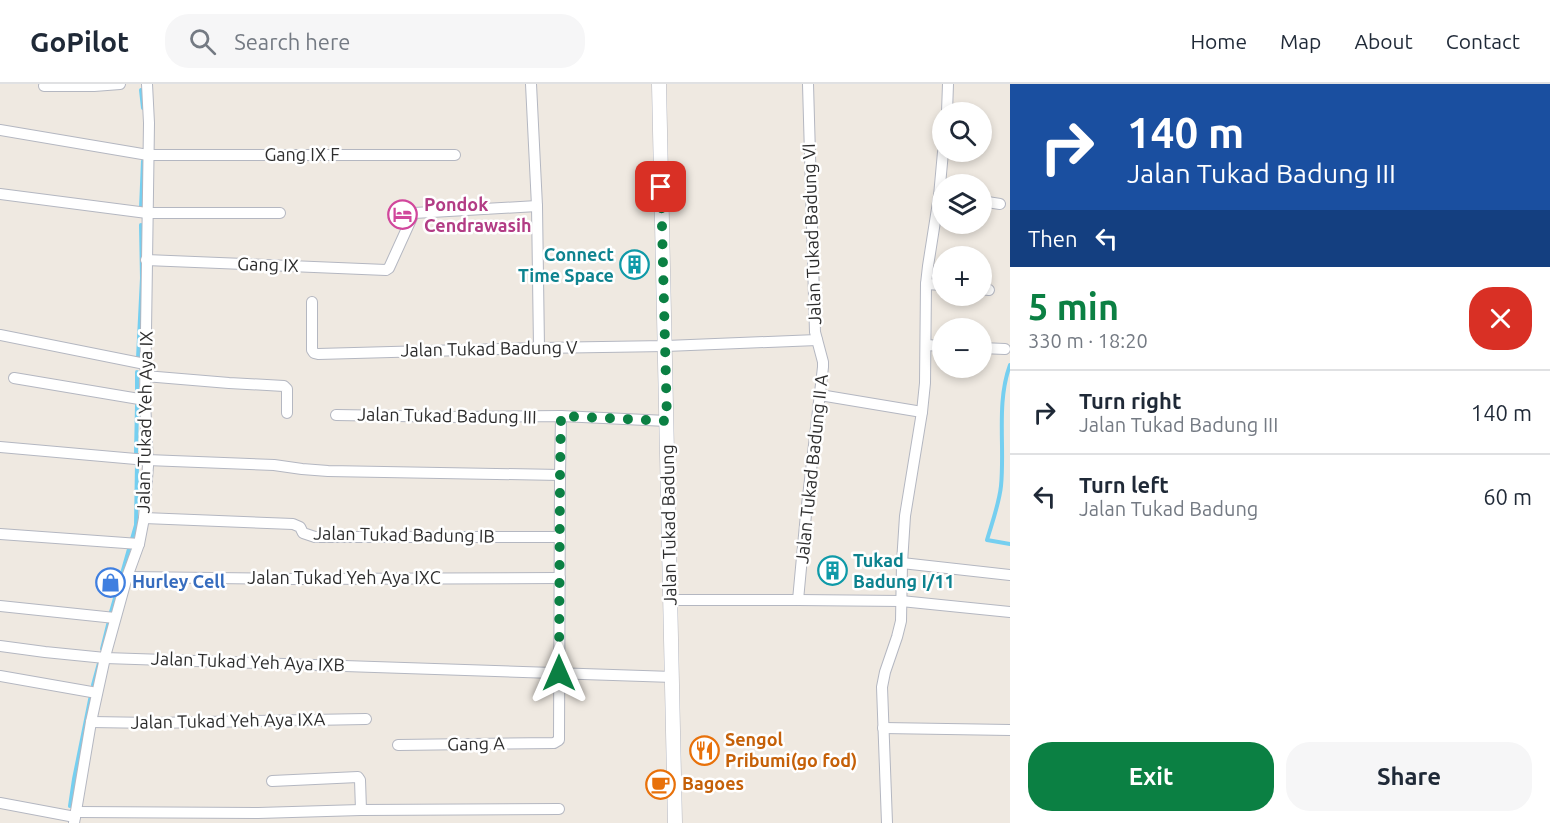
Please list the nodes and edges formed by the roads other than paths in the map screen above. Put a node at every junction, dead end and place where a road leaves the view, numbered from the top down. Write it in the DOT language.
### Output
graph roads {
  1 [pos="120,84"];
  2 [pos="147,84"];
  3 [pos="531,84"];
  4 [pos="659,84"];
  5 [pos="808,84"];
  6 [pos="948,84"];
  7 [pos="44,86"];
  8 [pos="947,102"];
  9 [pos="0,130"];
  10 [pos="148,155"];
  11 [pos="455,155"];
  12 [pos="0,194"];
  13 [pos="992,203"];
  14 [pos="1000,204"];
  15 [pos="537,206"];
  16 [pos="147,213"];
  17 [pos="280,213"];
  18 [pos="934,234"];
  19 [pos="146,260"];
  20 [pos="926,284"];
  21 [pos="932,284"];
  22 [pos="312,302"];
  23 [pos="0,335"];
  24 [pos="817,340"];
  25 [pos="926,345"];
  26 [pos="932,345"];
  27 [pos="666,346"];
  28 [pos="539,348"];
  29 [pos="992,348"];
  30 [pos="1005,349"];
  31 [pos="145,364"];
  32 [pos="145,376"];
  33 [pos="14,378"];
  34 [pos="820,395"];
  35 [pos="145,399"];
  36 [pos="922,412"];
  37 [pos="287,413"];
  38 [pos="336,415"];
  39 [pos="561,416"];
  40 [pos="667,421"];
  41 [pos="0,447"];
  42 [pos="147,460"];
  43 [pos="560,475"];
  44 [pos="144,518"];
  45 [pos="0,534"];
  46 [pos="560,537"];
  47 [pos="139,544"];
  48 [pos="902,563"];
  49 [pos="1010,575"];
  50 [pos="127,577"];
  51 [pos="560,578"];
  52 [pos="671,600"];
  53 [pos="798,600"];
  54 [pos="901,601"];
  55 [pos="0,606"];
  56 [pos="1010,612"];
  57 [pos="115,618"];
  58 [pos="0,646"];
  59 [pos="105,658"];
  60 [pos="559,673"];
  61 [pos="0,676"];
  62 [pos="673,677"];
  63 [pos="97,693"];
  64 [pos="366,719"];
  65 [pos="91,722"];
  66 [pos="883,728"];
  67 [pos="1010,730"];
  68 [pos="398,745"];
  69 [pos="272,781"];
  70 [pos="0,803"];
  71 [pos="560,809"];
  72 [pos="361,810"];
  73 [pos="75,817"];
  74 [pos="675,823"];
  75 [pos="887,823"];
  1 -- 7 [label="street"];
  2 -- 10 [label="street, Jalan Tukad Yeh Aya IX"];
  3 -- 15 [label="street"];
  4 -- 27 [label="street, Jalan Tukad Badung"];
  5 -- 24 [label="street, Jalan Tukad Badung VI"];
  6 -- 8 [label="street"];
  9 -- 10 [label="street, Gang IX F"];
  10 -- 11 [label="street, Gang IX F"];
  10 -- 16 [label="street, Jalan Tukad Yeh Aya IX"];
  12 -- 16 [label="street"];
  13 -- 14 [label="street"];
  15 -- 19 [label="street, Gang IX"];
  15 -- 28 [label="street"];
  16 -- 17 [label="street"];
  16 -- 19 [label="street, Jalan Tukad Yeh Aya IX"];
  18 -- 20 [label="street"];
  19 -- 31 [label="street, Jalan Tukad Yeh Aya IX"];
  20 -- 21 [label="street"];
  20 -- 25 [label="street"];
  22 -- 28 [label="street, Jalan Tukad Badung V"];
  23 -- 31 [label="street"];
  24 -- 27 [label="street, Jalan Tukad Badung VI"];
  24 -- 34 [label="street, Jalan Tukad Badung II A"];
  25 -- 26 [label="street"];
  25 -- 36 [label="street"];
  27 -- 28 [label="street, Jalan Tukad Badung V"];
  27 -- 40 [label="street, Jalan Tukad Badung"];
  29 -- 30 [label="street"];
  31 -- 32 [label="street, Jalan Tukad Yeh Aya IX"];
  32 -- 35 [label="street, Jalan Tukad Yeh Aya IX"];
  32 -- 37 [label="street"];
  33 -- 35 [label="street"];
  34 -- 36 [label="street"];
  34 -- 53 [label="street, Jalan Tukad Badung II A"];
  35 -- 42 [label="street, Jalan Tukad Yeh Aya IX"];
  36 -- 48 [label="street"];
  38 -- 39 [label="street, Jalan Tukad Badung III"];
  39 -- 40 [label="street, Jalan Tukad Badung III"];
  39 -- 43 [label="street"];
  40 -- 52 [label="street, Jalan Tukad Badung"];
  41 -- 42 [label="street"];
  42 -- 43 [label="street"];
  42 -- 44 [label="street, Jalan Tukad Yeh Aya IX"];
  43 -- 46 [label="street"];
  44 -- 46 [label="street, Jalan Tukad Badung IB"];
  44 -- 47 [label="street, Jalan Tukad Yeh Aya IX"];
  45 -- 47 [label="street"];
  46 -- 51 [label="street"];
  47 -- 50 [label="street, Jalan Tukad Yeh Aya IX"];
  48 -- 49 [label="street"];
  48 -- 54 [label="street"];
  50 -- 51 [label="street, Jalan Tukad Yeh Aya IXC"];
  50 -- 57 [label="street, Jalan Tukad Yeh Aya IX"];
  51 -- 60 [label="street"];
  52 -- 53 [label="street"];
  52 -- 62 [label="street, Jalan Tukad Badung"];
  53 -- 54 [label="street"];
  54 -- 56 [label="street"];
  54 -- 66 [label="street"];
  55 -- 57 [label="street"];
  57 -- 59 [label="street, Jalan Tukad Yeh Aya IX"];
  58 -- 59 [label="street, Jalan Tukad Yeh Aya IXB"];
  59 -- 60 [label="street, Jalan Tukad Yeh Aya IXB"];
  59 -- 63 [label="street, Jalan Tukad Yeh Aya IX"];
  60 -- 62 [label="street, Jalan Tukad Yeh Aya IXB"];
  60 -- 68 [label="street, Gang A"];
  61 -- 63 [label="street"];
  62 -- 74 [label="street, Jalan Tukad Badung"];
  63 -- 65 [label="street, Jalan Tukad Yeh Aya IX"];
  64 -- 65 [label="street, Jalan Tukad Yeh Aya IXA"];
  65 -- 73 [label="street, Jalan Tukad Yeh Aya IX"];
  66 -- 67 [label="street"];
  66 -- 75 [label="street"];
  69 -- 72 [label="street"];
  70 -- 73 [label="street"];
  71 -- 72 [label="street"];
  72 -- 73 [label="street"];
}
